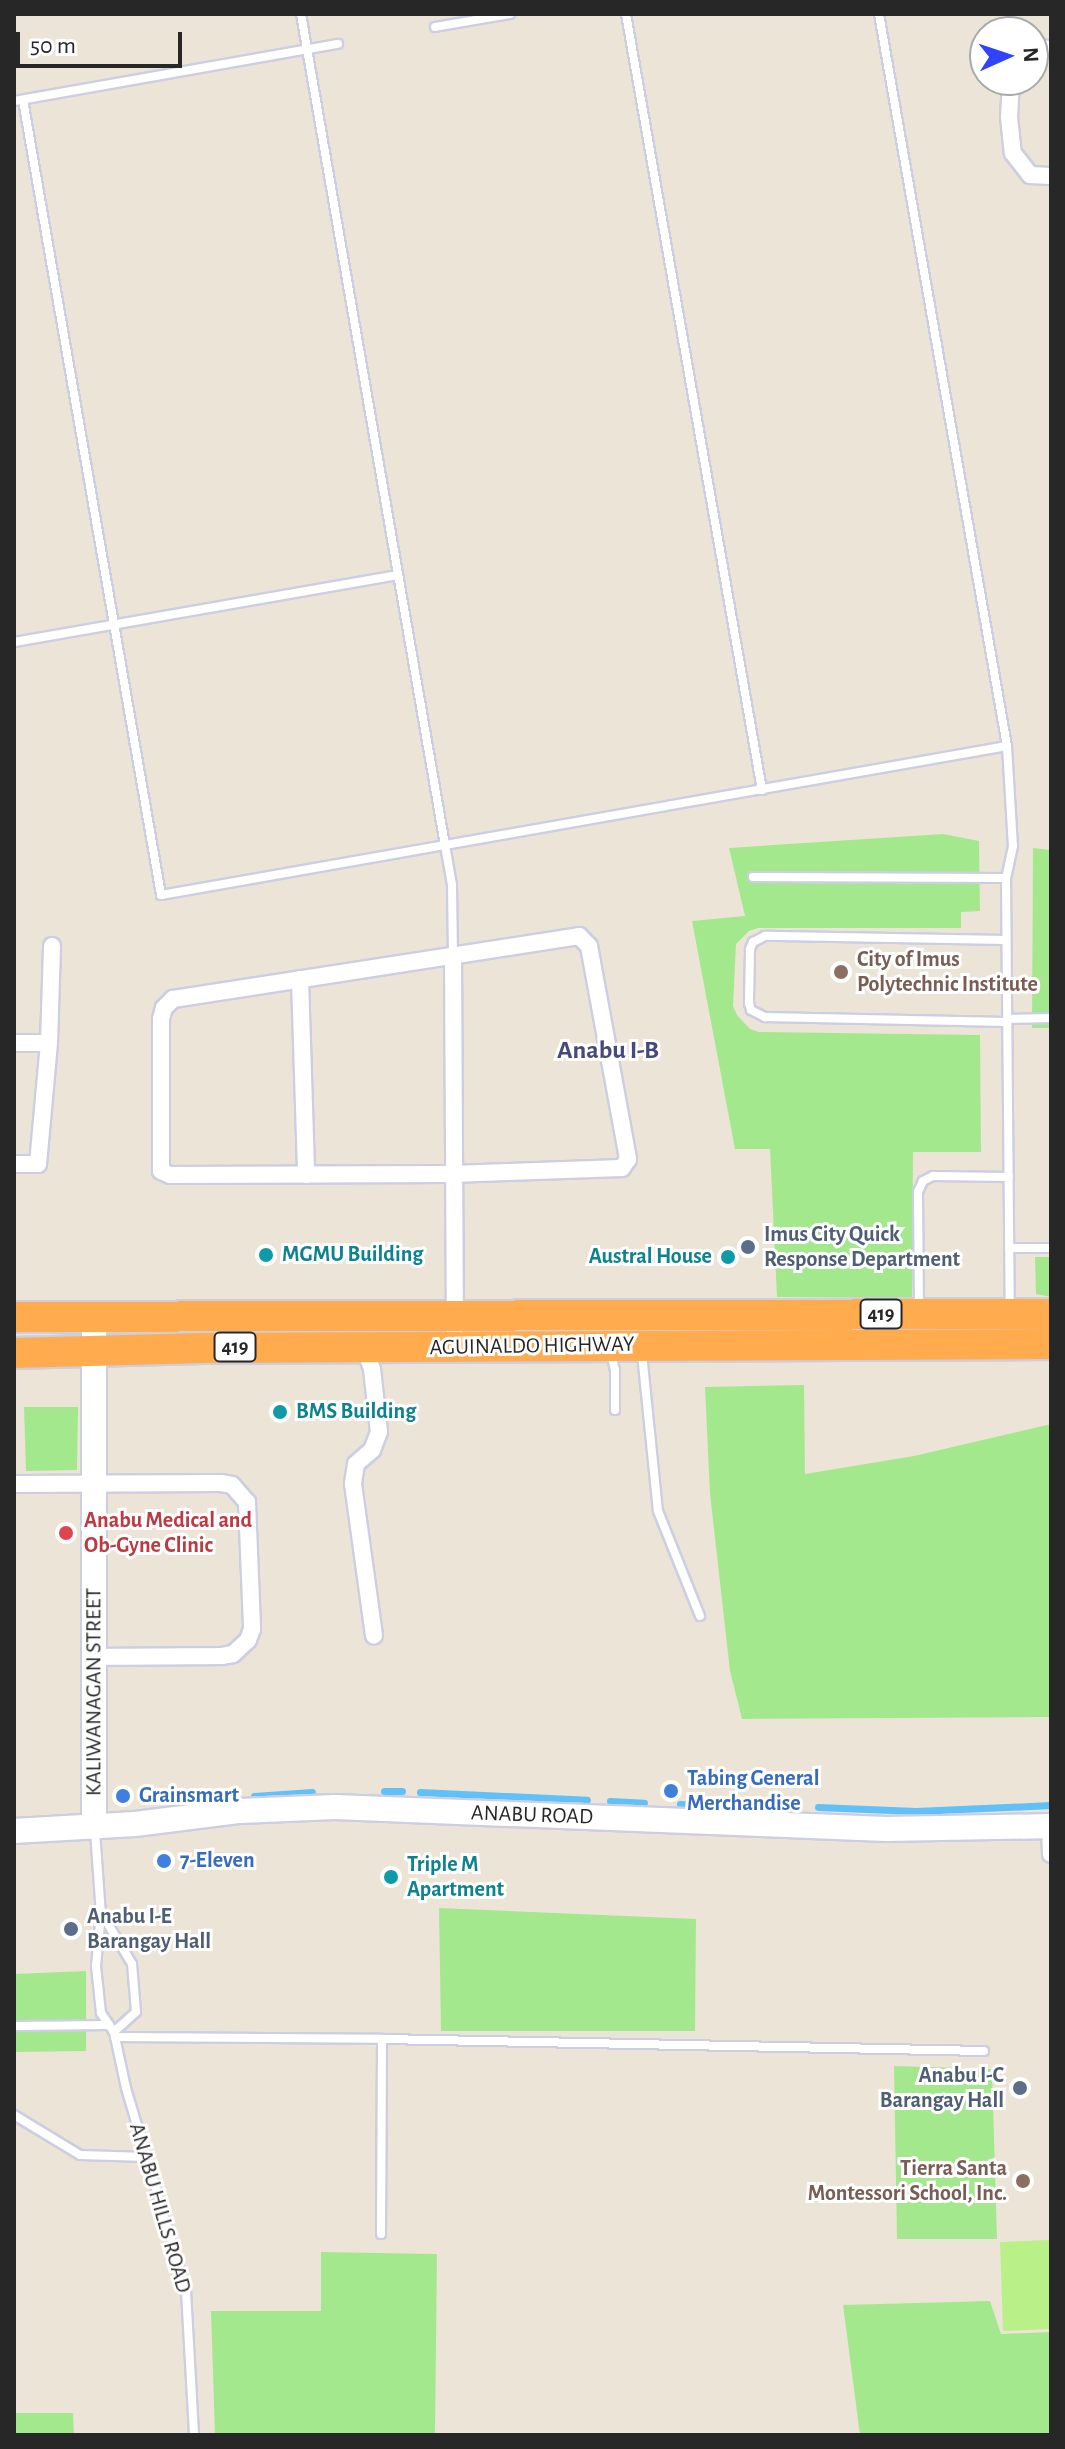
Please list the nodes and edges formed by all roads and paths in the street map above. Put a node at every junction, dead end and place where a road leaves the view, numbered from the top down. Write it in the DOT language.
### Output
graph roads {
  1 [pos="301,14"];
  2 [pos="510,14"];
  3 [pos="626,14"];
  4 [pos="879,14"];
  5 [pos="435,27"];
  6 [pos="338,44"];
  7 [pos="307,50"];
  8 [pos="1010,96"];
  9 [pos="18,101"];
  10 [pos="1051,176"];
  11 [pos="398,575"];
  12 [pos="114,624"];
  13 [pos="14,642"];
  14 [pos="1007,746"];
  15 [pos="762,790"];
  16 [pos="445,845"];
  17 [pos="753,877"];
  18 [pos="1006,878"];
  19 [pos="1006,940"];
  20 [pos="52,946"];
  21 [pos="453,956"];
  22 [pos="300,979"];
  23 [pos="1051,1018"];
  24 [pos="1007,1021"];
  25 [pos="14,1043"];
  26 [pos="49,1043"];
  27 [pos="14,1164"];
  28 [pos="451,1174"];
  29 [pos="306,1175"];
  30 [pos="1009,1177"];
  31 [pos="1009,1248"];
  32 [pos="1051,1248"];
  33 [pos="639,1314"];
  34 [pos="919,1314"];
  35 [pos="1009,1314"];
  36 [pos="1051,1314"];
  37 [pos="202,1316"];
  38 [pos="454,1316"];
  39 [pos="14,1317"];
  40 [pos="94,1317"];
  41 [pos="640,1344"];
  42 [pos="1051,1344"];
  43 [pos="608,1345"];
  44 [pos="364,1347"];
  45 [pos="455,1347"];
  46 [pos="203,1348"];
  47 [pos="93,1352"];
  48 [pos="14,1353"];
  49 [pos="615,1410"];
  50 [pos="93,1481"];
  51 [pos="14,1484"];
  52 [pos="700,1616"];
  53 [pos="374,1636"];
  54 [pos="93,1657"];
  55 [pos="94,1826"];
  56 [pos="1051,1826"];
  57 [pos="14,1831"];
  58 [pos="1051,1854"];
  59 [pos="101,1914"];
  60 [pos="14,2026"];
  61 [pos="113,2031"];
  62 [pos="382,2039"];
  63 [pos="984,2051"];
  64 [pos="14,2115"];
  65 [pos="147,2157"];
  66 [pos="381,2234"];
  67 [pos="194,2435"];
  1 -- 7 [label="lane"];
  2 -- 5 [label="lane"];
  3 -- 15 [label="lane"];
  4 -- 14 [label="lane"];
  6 -- 7 [label="lane"];
  7 -- 9 [label="lane"];
  7 -- 11 [label="lane"];
  8 -- 10 [label="street"];
  9 -- 12 [label="lane"];
  11 -- 12 [label="lane"];
  11 -- 16 [label="lane"];
  12 -- 13 [label="lane"];
  12 -- 16 [label="lane"];
  14 -- 15 [label="lane"];
  14 -- 18 [label="lane"];
  15 -- 16 [label="lane"];
  16 -- 21 [label="lane"];
  17 -- 18 [label="lane"];
  18 -- 19 [label="lane"];
  19 -- 24 [label="lane"];
  19 -- 24 [label="lane"];
  20 -- 26 [label="street"];
  21 -- 22 [label="street"];
  21 -- 28 [label="street"];
  21 -- 28 [label="street"];
  22 -- 29 [label="street"];
  22 -- 29 [label="street"];
  23 -- 24 [label="lane"];
  24 -- 30 [label="lane"];
  25 -- 26 [label="street"];
  26 -- 27 [label="street"];
  28 -- 29 [label="street"];
  28 -- 38 [label="street"];
  30 -- 31 [label="lane"];
  30 -- 34 [label="lane"];
  31 -- 32 [label="lane"];
  31 -- 35 [label="lane"];
  33 -- 34 [label="highway, AGUINALDO HIGHWAY / 419"];
  33 -- 38 [label="highway, AGUINALDO HIGHWAY / 419"];
  33 -- 41 [label="highway"];
  34 -- 35 [label="highway, AGUINALDO HIGHWAY / 419"];
  35 -- 36 [label="highway, AGUINALDO HIGHWAY / 419"];
  37 -- 38 [label="highway, AGUINALDO HIGHWAY / 419"];
  37 -- 40 [label="highway, AGUINALDO HIGHWAY / 419"];
  37 -- 46 [label="highway"];
  38 -- 45 [label="street"];
  39 -- 40 [label="highway, AGUINALDO HIGHWAY / 419"];
  40 -- 47 [label="street, KALIWANAGAN STREET"];
  41 -- 42 [label="highway, AGUINALDO HIGHWAY / 419"];
  41 -- 43 [label="highway, AGUINALDO HIGHWAY / 419"];
  41 -- 52 [label="lane"];
  43 -- 45 [label="highway, AGUINALDO HIGHWAY / 419"];
  43 -- 49 [label="lane"];
  44 -- 45 [label="highway, AGUINALDO HIGHWAY / 419"];
  44 -- 46 [label="highway, AGUINALDO HIGHWAY / 419"];
  44 -- 53 [label="street"];
  46 -- 47 [label="highway, AGUINALDO HIGHWAY / 419"];
  47 -- 48 [label="highway, AGUINALDO HIGHWAY / 419"];
  47 -- 50 [label="street, KALIWANAGAN STREET"];
  50 -- 51 [label="street"];
  50 -- 54 [label="street, KALIWANAGAN STREET"];
  50 -- 54 [label="street"];
  54 -- 55 [label="street, KALIWANAGAN STREET"];
  55 -- 56 [label="street, ANABU ROAD"];
  55 -- 57 [label="street, ANABU ROAD"];
  55 -- 59 [label="lane, ANABU HILLS ROAD"];
  56 -- 58 [label="street"];
  59 -- 61 [label="lane, ANABU HILLS ROAD"];
  59 -- 61 [label="lane, ANABU HILLS ROAD"];
  60 -- 61 [label="lane"];
  61 -- 62 [label="lane"];
  61 -- 65 [label="lane, ANABU HILLS ROAD"];
  62 -- 63 [label="lane"];
  62 -- 66 [label="lane"];
  64 -- 65 [label="lane"];
  65 -- 67 [label="lane, ANABU HILLS ROAD"];
}
